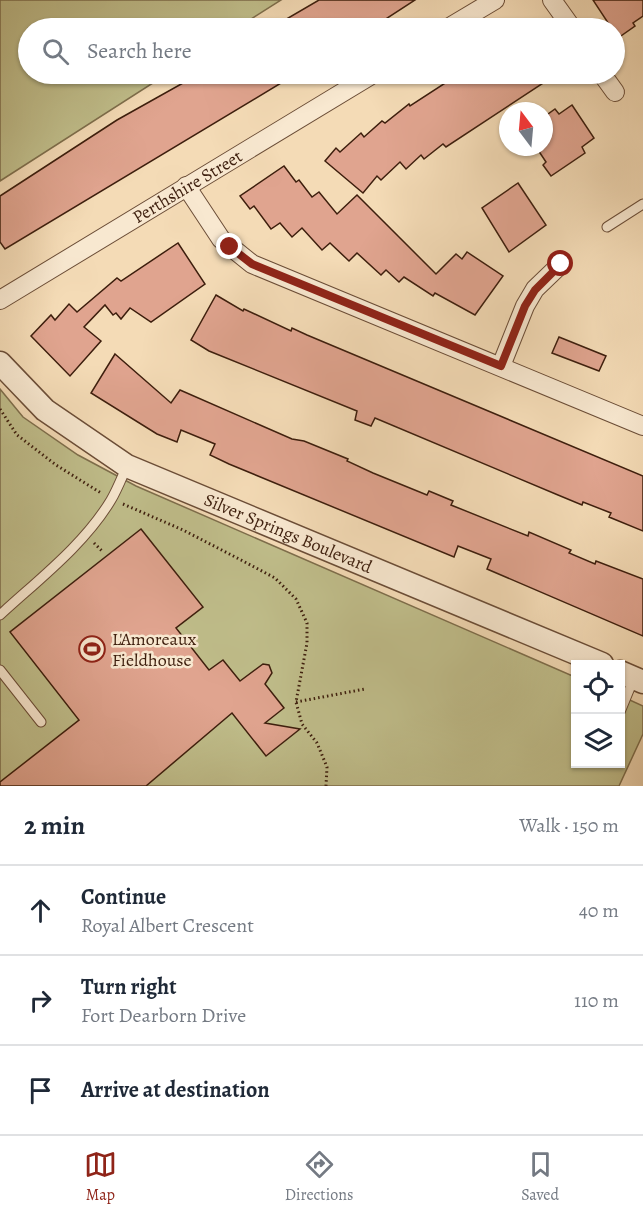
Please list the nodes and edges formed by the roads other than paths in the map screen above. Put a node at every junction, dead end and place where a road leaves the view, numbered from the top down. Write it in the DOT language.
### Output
graph roads {
  1 [pos="495,0"];
  2 [pos="552,0"];
  3 [pos="465,18"];
  4 [pos="565,18"];
  5 [pos="356,84"];
  6 [pos="609,84"];
  7 [pos="615,92"];
  8 [pos="186,186"];
  9 [pos="643,204"];
  10 [pos="607,227"];
  11 [pos="561,264"];
  12 [pos="0,300"];
  13 [pos="0,363"];
  14 [pos="501,366"];
  15 [pos="643,426"];
  16 [pos="127,466"];
  17 [pos="0,615"];
  18 [pos="592,660"];
  19 [pos="0,670"];
  20 [pos="633,677"];
  21 [pos="625,700"];
  22 [pos="41,722"];
  1 -- 3 [label="street"];
  2 -- 4 [label="street"];
  5 -- 8 [label="street, Perthshire Street"];
  6 -- 7 [label="street"];
  8 -- 12 [label="street, Perthshire Street"];
  8 -- 14 [label="street"];
  9 -- 10 [label="lane"];
  11 -- 14 [label="street"];
  13 -- 16 [label="street, Silver Springs Boulevard"];
  14 -- 15 [label="street"];
  16 -- 17 [label="lane"];
  16 -- 18 [label="street, Silver Springs Boulevard"];
  19 -- 22 [label="lane"];
  20 -- 21 [label="lane"];
}
